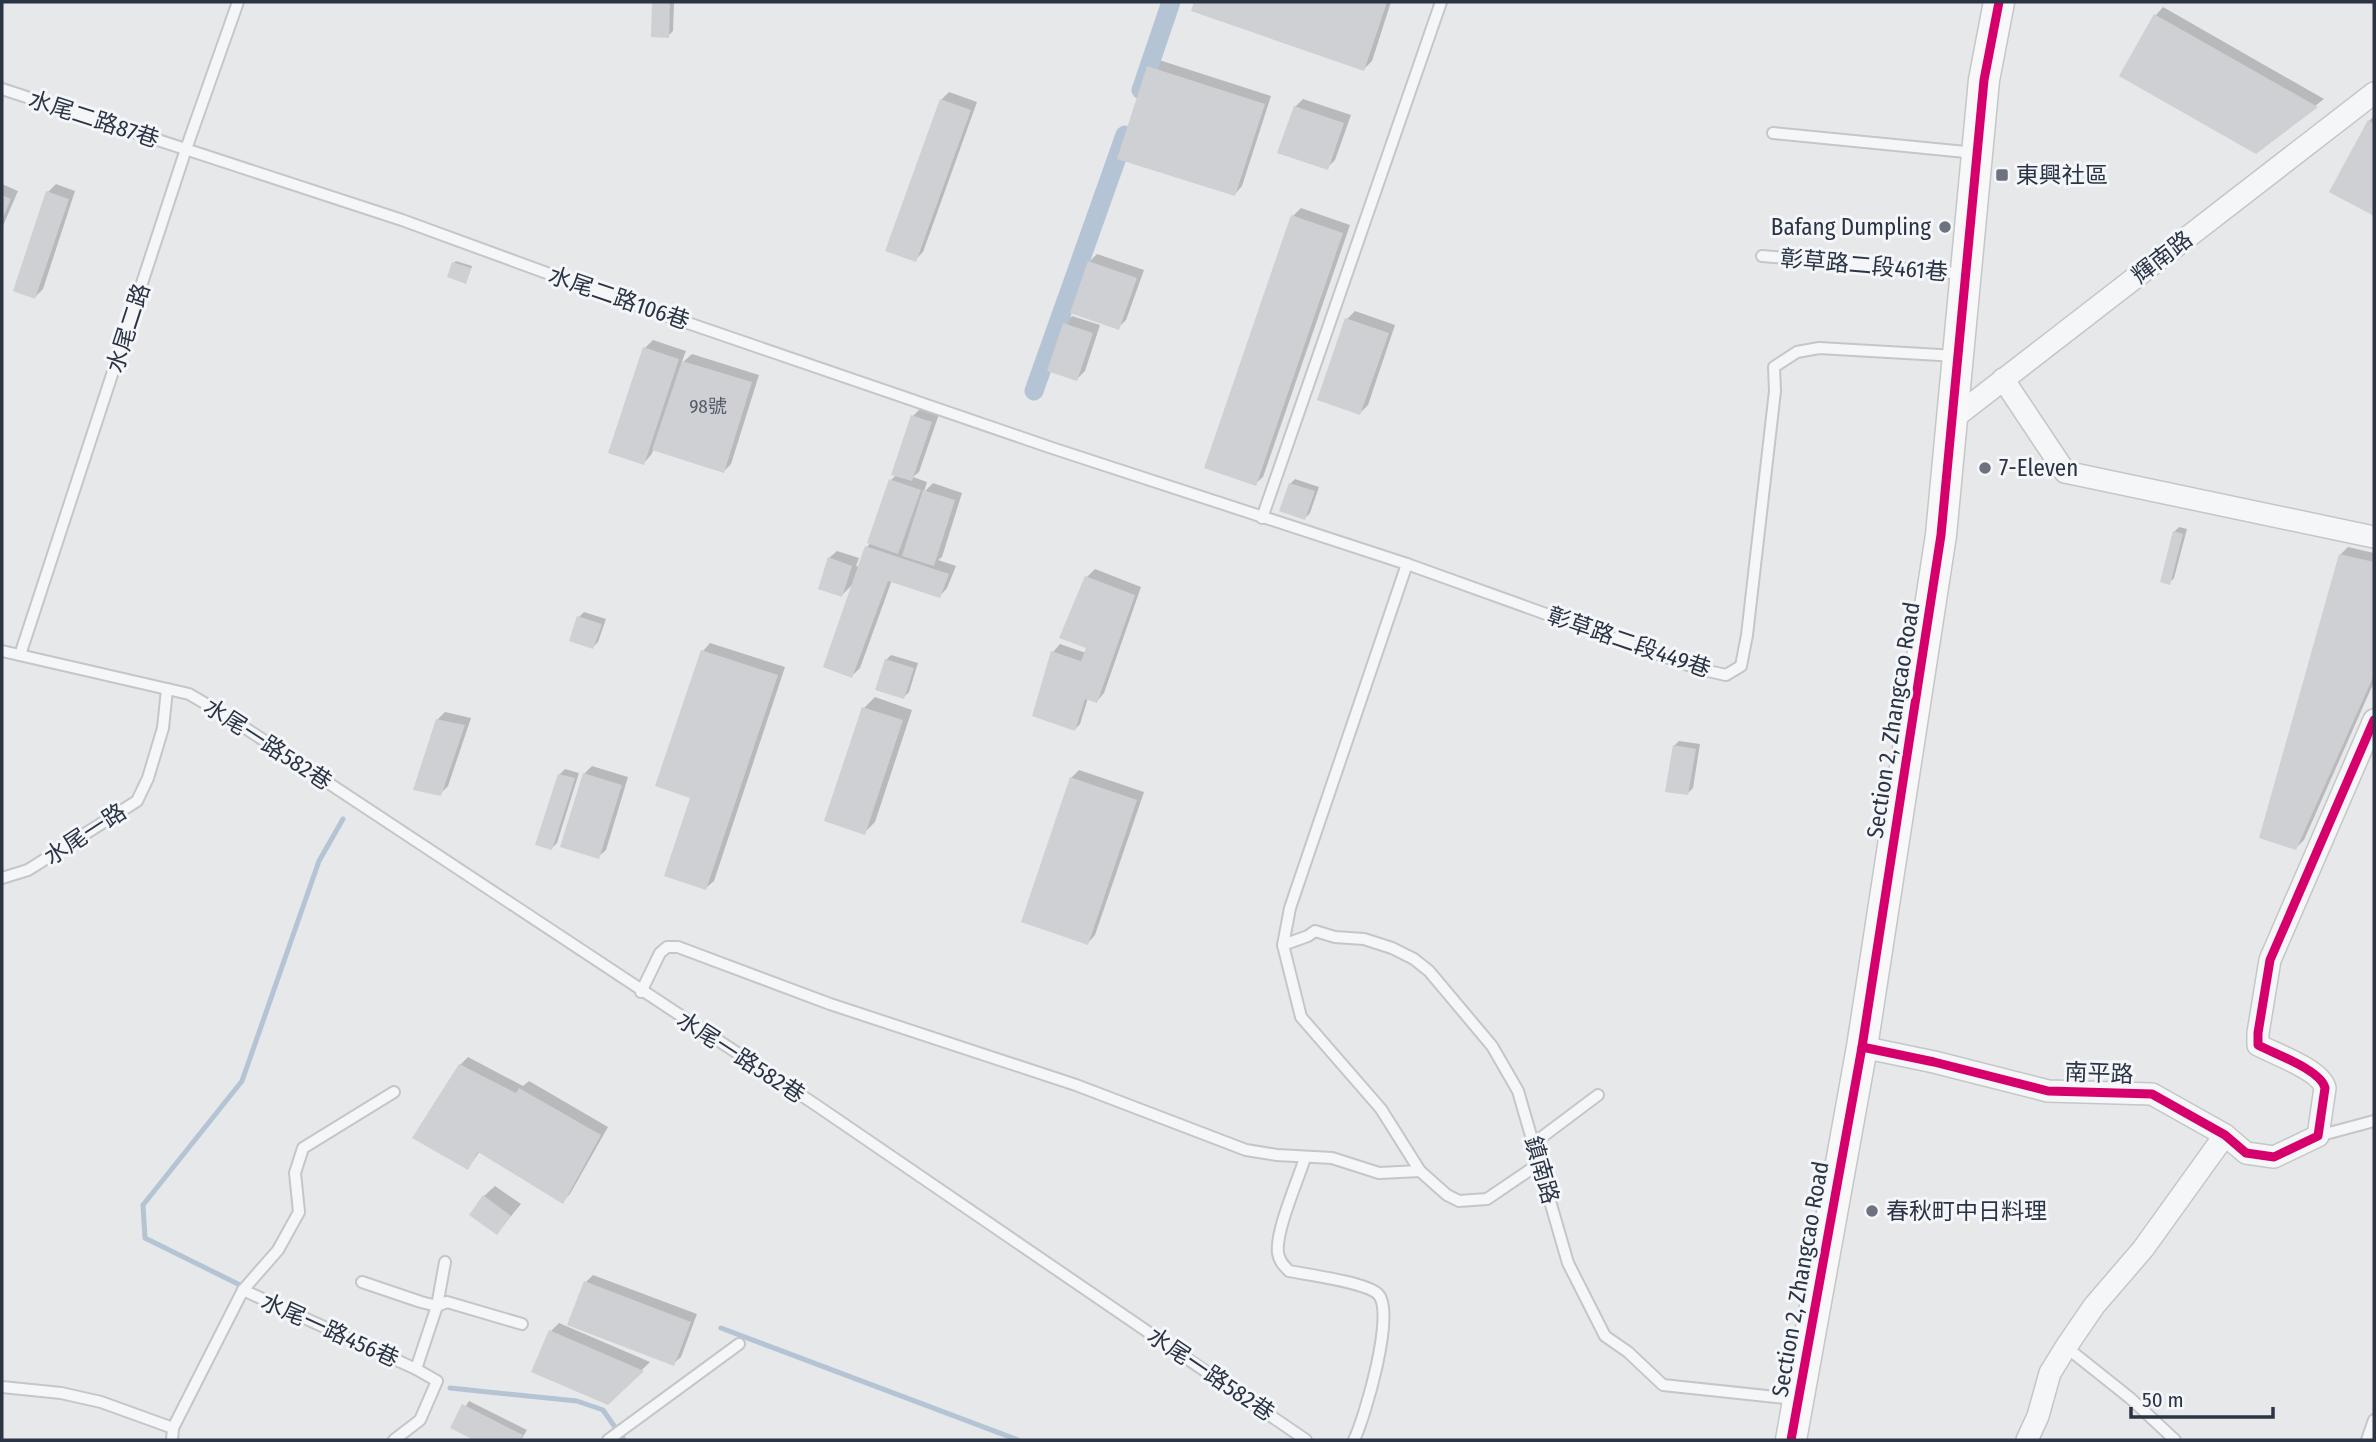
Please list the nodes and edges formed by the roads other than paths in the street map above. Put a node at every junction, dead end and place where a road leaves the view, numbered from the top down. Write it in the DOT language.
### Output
graph roads {
  1 [pos="238,2"];
  2 [pos="1441,2"];
  3 [pos="1999,2"];
  4 [pos="2,89"];
  5 [pos="2374,93"];
  6 [pos="1773,133"];
  7 [pos="186,149"];
  8 [pos="1977,153"];
  9 [pos="1762,256"];
  10 [pos="1966,274"];
  11 [pos="1957,356"];
  12 [pos="2003,379"];
  13 [pos="1950,421"];
  14 [pos="1052,448"];
  15 [pos="1262,518"];
  16 [pos="2374,537"];
  17 [pos="1407,564"];
  18 [pos="2,651"];
  19 [pos="20,656"];
  20 [pos="167,689"];
  21 [pos="2374,720"];
  22 [pos="2,878"];
  23 [pos="1283,945"];
  24 [pos="641,992"];
  25 [pos="1862,1047"];
  26 [pos="394,1092"];
  27 [pos="1598,1095"];
  28 [pos="2374,1121"];
  29 [pos="2225,1135"];
  30 [pos="2318,1136"];
  31 [pos="1534,1143"];
  32 [pos="1305,1158"];
  33 [pos="1540,1163"];
  34 [pos="1420,1171"];
  35 [pos="445,1262"];
  36 [pos="362,1282"];
  37 [pos="243,1290"];
  38 [pos="437,1306"];
  39 [pos="522,1324"];
  40 [pos="739,1344"];
  41 [pos="2066,1347"];
  42 [pos="416,1369"];
  43 [pos="2,1387"];
  44 [pos="1797,1399"];
  45 [pos="2374,1420"];
  46 [pos="173,1428"];
  47 [pos="172,1440"];
  48 [pos="394,1440"];
  49 [pos="608,1440"];
  50 [pos="1307,1440"];
  51 [pos="1354,1440"];
  52 [pos="1791,1440"];
  53 [pos="2027,1440"];
  54 [pos="2175,1440"];
  55 [pos="2367,1440"];
  1 -- 7 [label="lane, 水尾二路"];
  2 -- 15 [label="lane"];
  3 -- 8 [label="street, Section 2, Zhangcao Road"];
  4 -- 7 [label="lane, 水尾二路87巷"];
  5 -- 12 [label="street, 輝南路"];
  6 -- 8 [label="lane"];
  7 -- 14 [label="lane, 水尾二路106巷"];
  7 -- 19 [label="lane, 水尾二路"];
  8 -- 10 [label="street, Section 2, Zhangcao Road"];
  9 -- 10 [label="lane, 彰草路二段461巷"];
  10 -- 11 [label="street, Section 2, Zhangcao Road"];
  11 -- 13 [label="street, Section 2, Zhangcao Road"];
  11 -- 17 [label="lane, 彰草路二段449巷"];
  12 -- 13 [label="street, 輝南路"];
  12 -- 16 [label="street"];
  13 -- 25 [label="street, Section 2, Zhangcao Road"];
  14 -- 15 [label="lane, 彰草路二段449巷"];
  15 -- 17 [label="lane, 彰草路二段449巷"];
  17 -- 23 [label="lane"];
  18 -- 19 [label="lane, 水尾一路582巷"];
  19 -- 20 [label="lane, 水尾一路582巷"];
  20 -- 22 [label="lane, 水尾一路"];
  20 -- 24 [label="lane, 水尾一路582巷"];
  21 -- 30 [label="street"];
  23 -- 31 [label="lane, 鎮南路"];
  23 -- 34 [label="lane"];
  24 -- 32 [label="lane"];
  24 -- 50 [label="lane, 水尾一路582巷"];
  25 -- 29 [label="street, 南平路"];
  25 -- 44 [label="street, Section 2, Zhangcao Road"];
  26 -- 37 [label="lane, 水尾一路456巷"];
  27 -- 31 [label="lane"];
  28 -- 30 [label="lane, 南平路"];
  29 -- 30 [label="street, 南平路"];
  29 -- 41 [label="street"];
  31 -- 33 [label="lane, 鎮南路"];
  32 -- 34 [label="lane"];
  32 -- 51 [label="lane"];
  33 -- 34 [label="lane"];
  33 -- 44 [label="lane, 鎮南路"];
  35 -- 38 [label="lane, 水尾一路456巷"];
  36 -- 38 [label="lane"];
  37 -- 42 [label="lane, 水尾一路456巷"];
  37 -- 46 [label="lane, 水尾一路456巷"];
  38 -- 39 [label="lane"];
  38 -- 42 [label="lane, 水尾一路456巷"];
  40 -- 49 [label="lane"];
  41 -- 53 [label="street"];
  41 -- 54 [label="lane"];
  42 -- 48 [label="lane, 水尾一路456巷"];
  43 -- 46 [label="lane"];
  44 -- 52 [label="street, Section 2, Zhangcao Road"];
  45 -- 55 [label="lane"];
  46 -- 47 [label="lane"];
}
